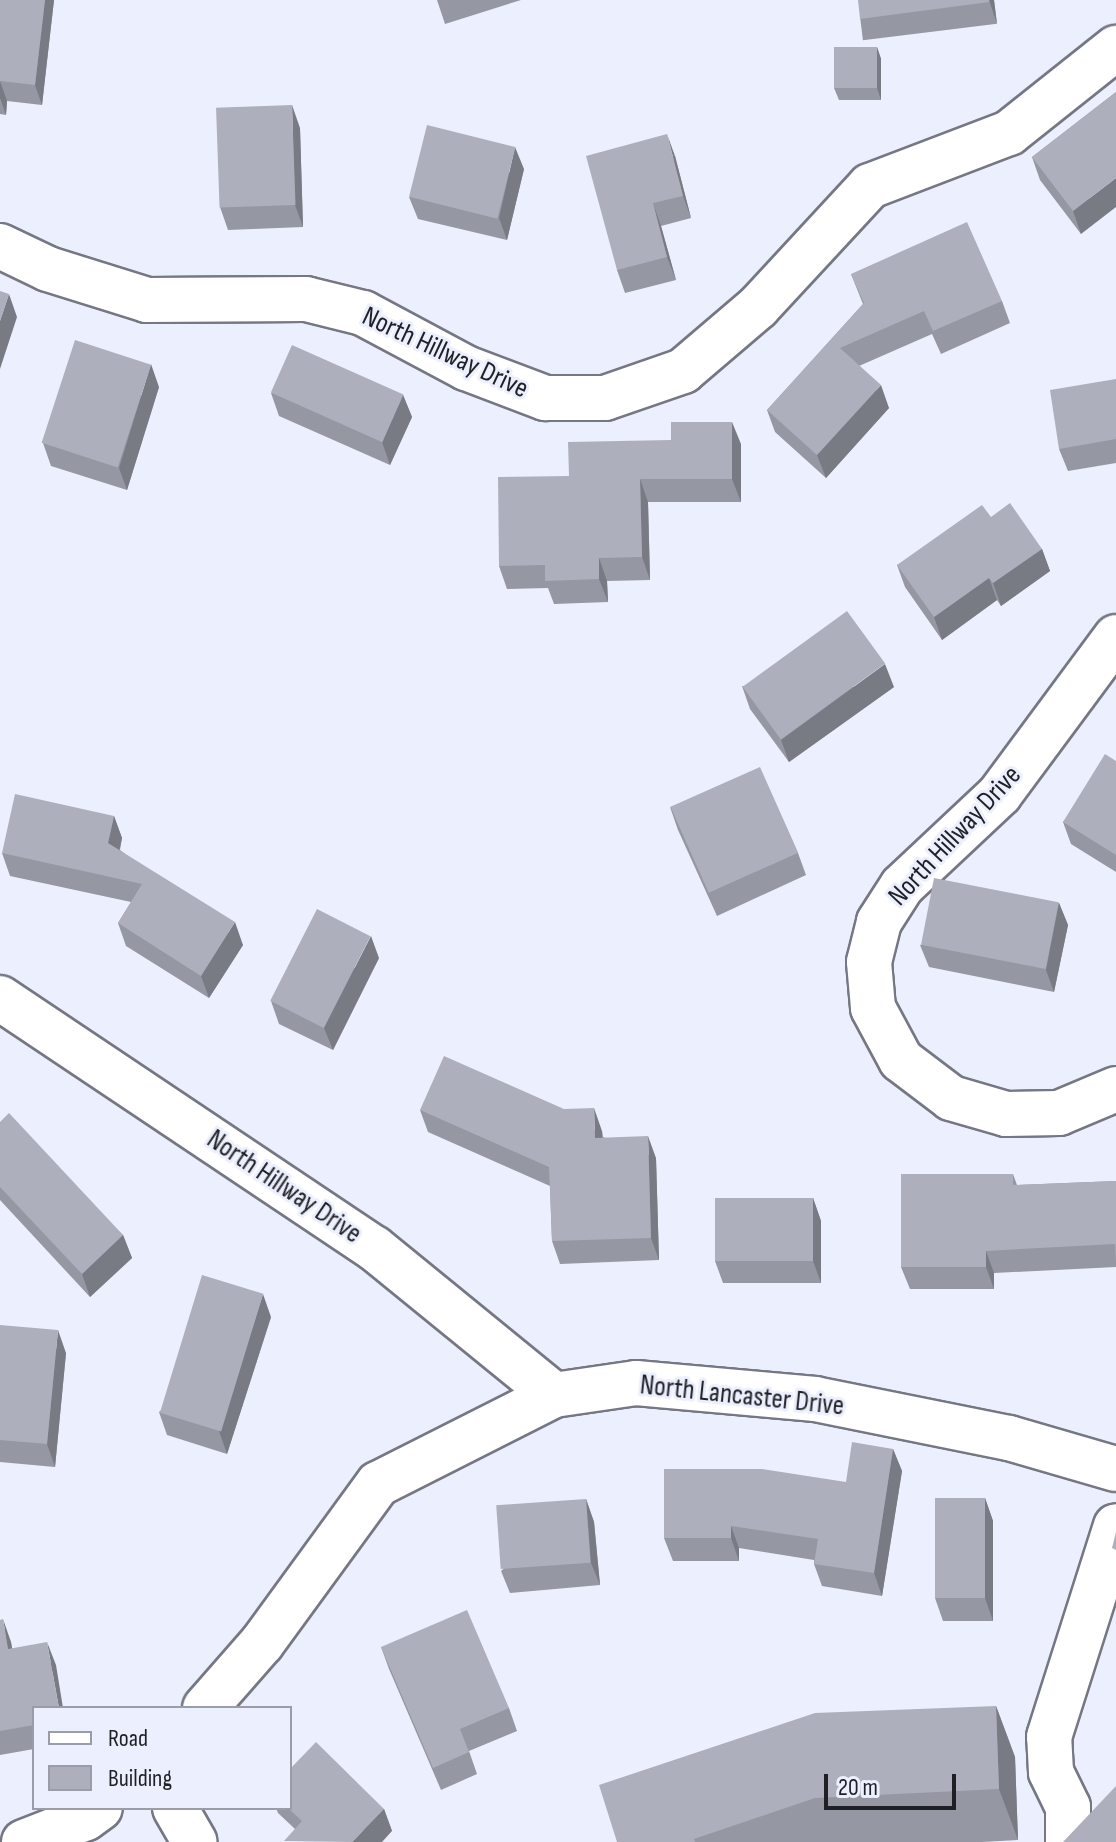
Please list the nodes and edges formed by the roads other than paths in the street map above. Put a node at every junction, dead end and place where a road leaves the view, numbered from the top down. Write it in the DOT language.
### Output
graph roads {
  1 [pos="1116,48"];
  2 [pos="0,246"];
  3 [pos="1116,637"];
  4 [pos="0,998"];
  5 [pos="1116,1089"];
  6 [pos="554,1395"];
  7 [pos="1116,1469"];
  8 [pos="1116,1526"];
  9 [pos="207,1706"];
  10 [pos="97,1810"];
  11 [pos="176,1810"];
  12 [pos="24,1842"];
  13 [pos="195,1842"];
  14 [pos="1068,1842"];
  1 -- 2 [label="street, North Hillway Drive"];
  3 -- 5 [label="street, North Hillway Drive"];
  4 -- 6 [label="street, North Hillway Drive"];
  6 -- 7 [label="street, North Lancaster Drive"];
  6 -- 9 [label="street, North Lancaster Drive"];
  8 -- 14 [label="street"];
  10 -- 12 [label="street"];
  11 -- 13 [label="street"];
}
